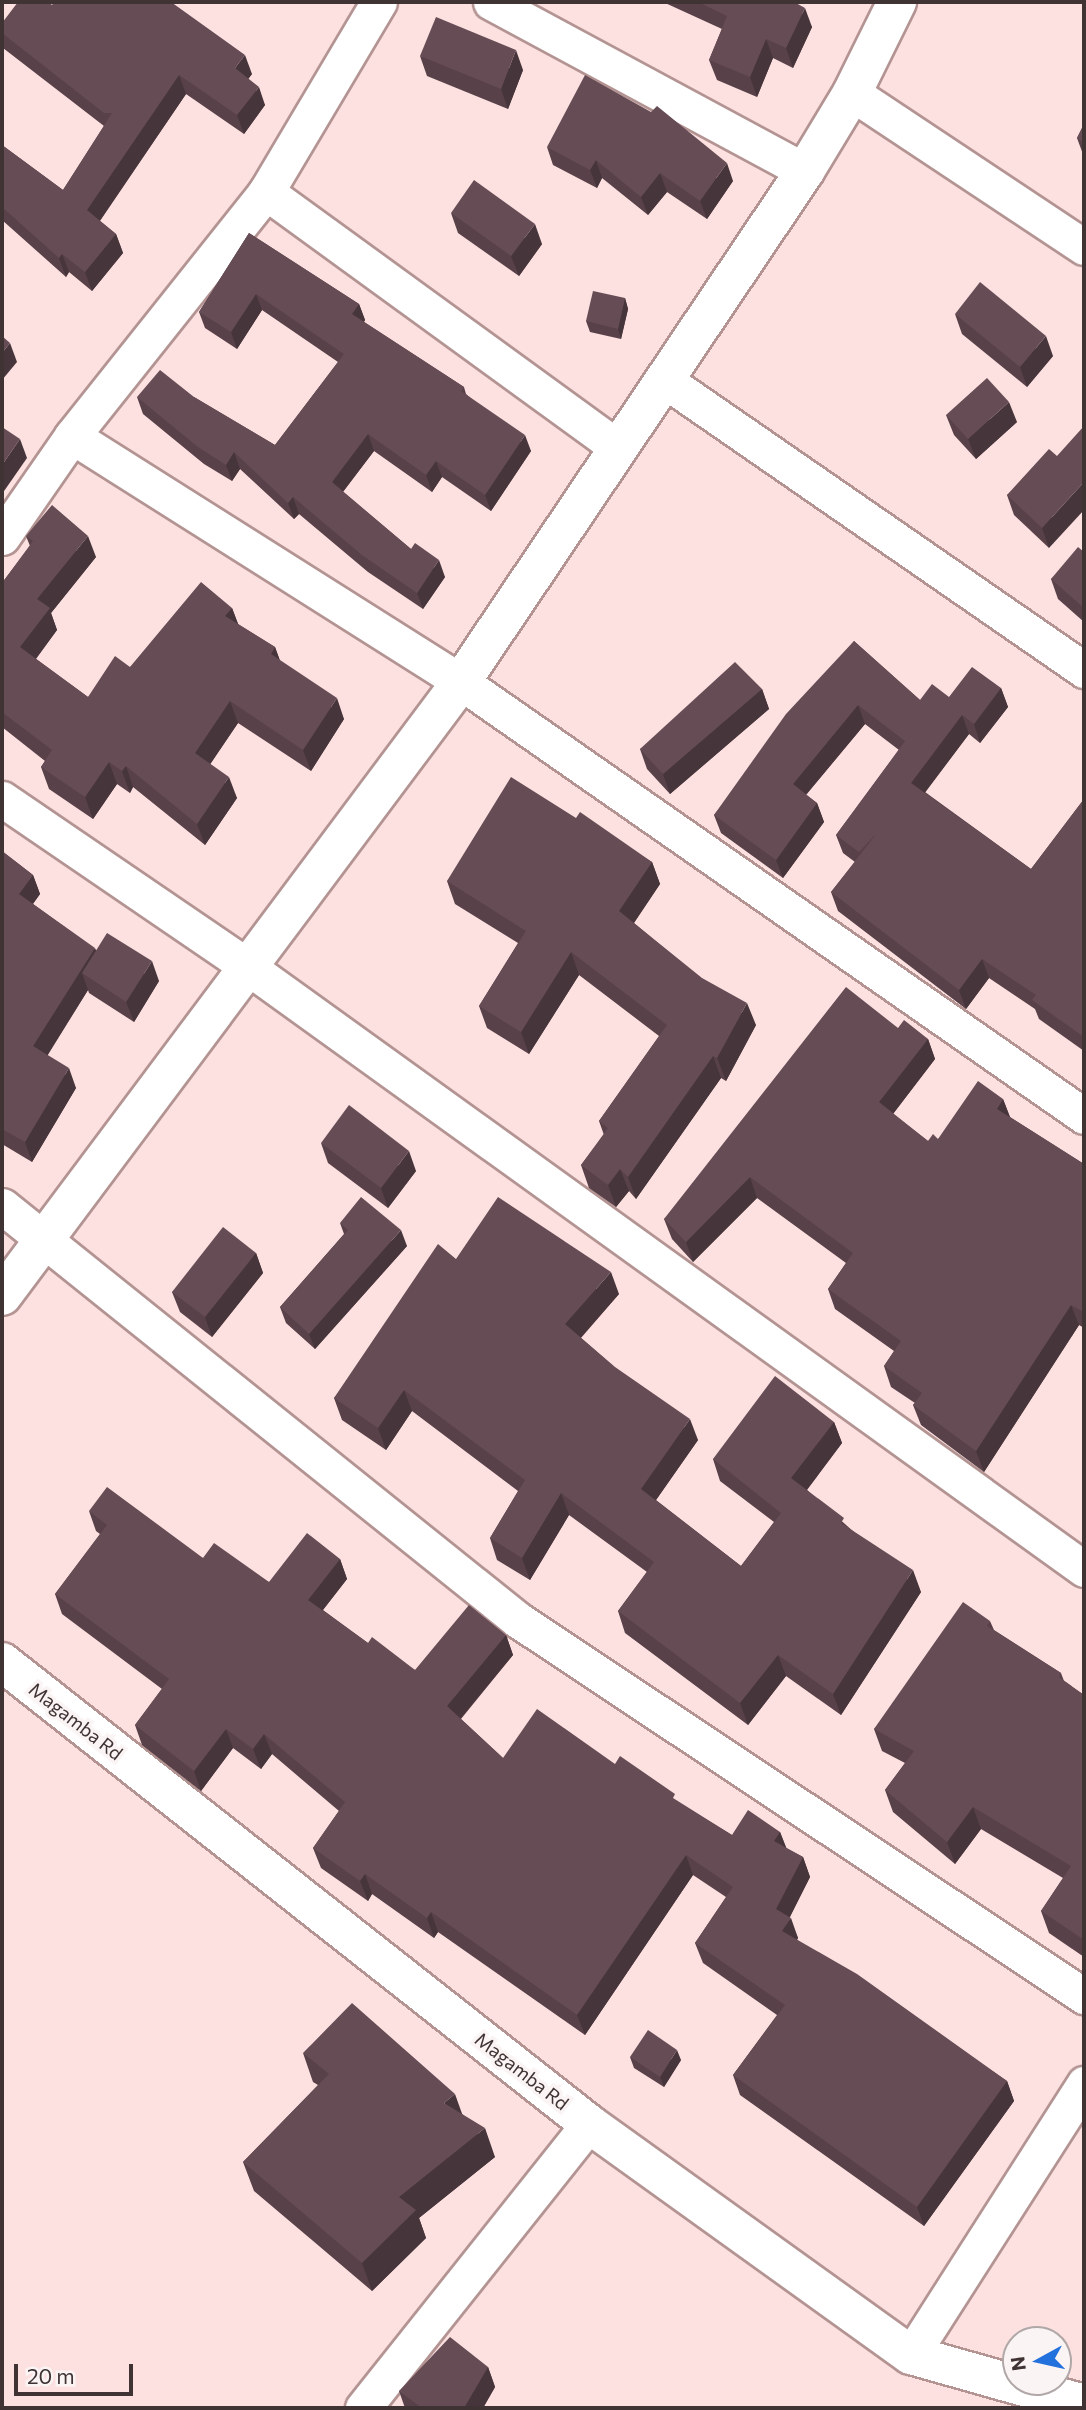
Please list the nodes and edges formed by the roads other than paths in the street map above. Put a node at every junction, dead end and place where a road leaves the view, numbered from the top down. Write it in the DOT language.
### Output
graph roads {
  1 [pos="379,2"];
  2 [pos="491,2"];
  3 [pos="897,2"];
  4 [pos="852,93"];
  5 [pos="805,171"];
  6 [pos="266,192"];
  7 [pos="1084,247"];
  8 [pos="663,379"];
  9 [pos="72,436"];
  10 [pos="620,447"];
  11 [pos="2,537"];
  12 [pos="1084,670"];
  13 [pos="461,682"];
  14 [pos="2,799"];
  15 [pos="248,967"];
  16 [pos="1084,1116"];
  17 [pos="2,1206"];
  18 [pos="46,1242"];
  19 [pos="2,1296"];
  20 [pos="1084,1569"];
  21 [pos="2,1662"];
  22 [pos="1084,1996"];
  23 [pos="1084,2084"];
  24 [pos="589,2124"];
  25 [pos="911,2355"];
  26 [pos="1084,2404"];
  27 [pos="363,2408"];
  1 -- 6 [label="street"];
  2 -- 5 [label="street"];
  3 -- 4 [label="street"];
  4 -- 5 [label="street"];
  4 -- 7 [label="street"];
  5 -- 8 [label="street"];
  6 -- 9 [label="street"];
  6 -- 10 [label="street"];
  8 -- 10 [label="street"];
  8 -- 12 [label="street"];
  9 -- 11 [label="street"];
  9 -- 13 [label="street"];
  10 -- 13 [label="street"];
  13 -- 15 [label="street"];
  13 -- 16 [label="street"];
  14 -- 15 [label="street"];
  15 -- 18 [label="street"];
  15 -- 20 [label="street"];
  17 -- 18 [label="street"];
  18 -- 19 [label="street"];
  18 -- 22 [label="street"];
  21 -- 24 [label="street, Magamba Rd"];
  23 -- 25 [label="street"];
  24 -- 25 [label="street, Magamba Rd"];
  24 -- 27 [label="street"];
  25 -- 26 [label="street, Magamba Rd"];
}
